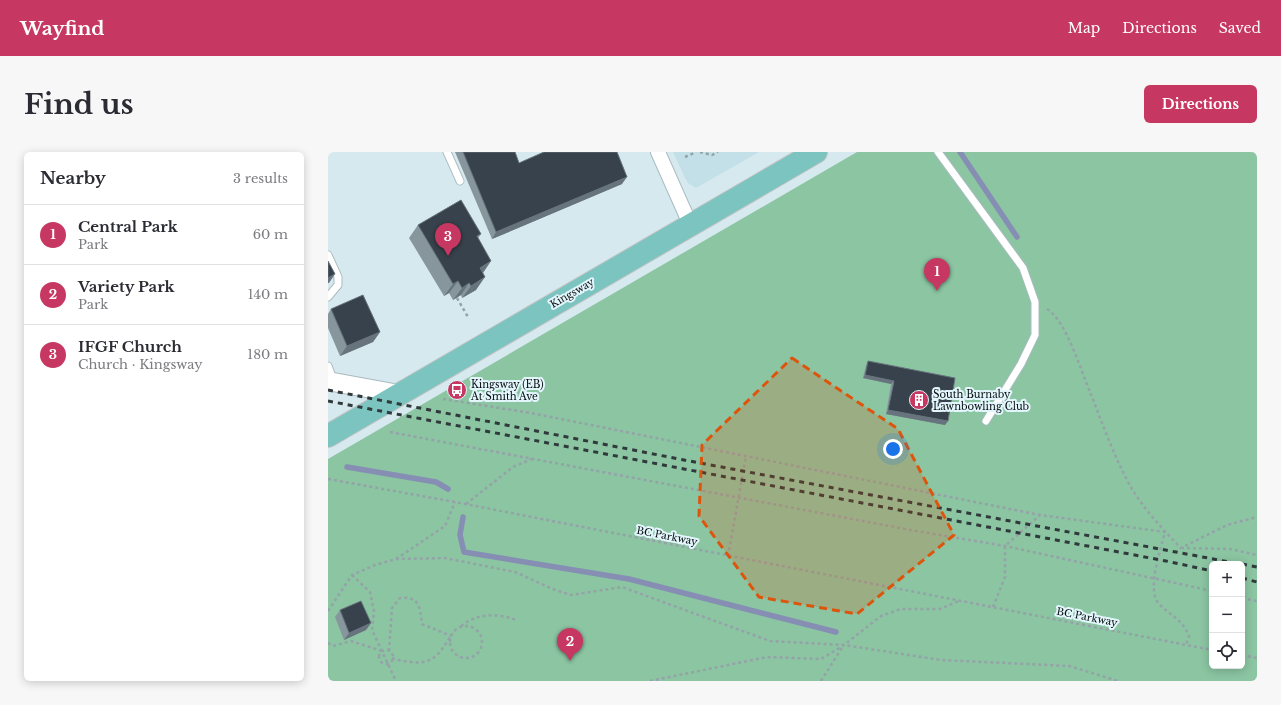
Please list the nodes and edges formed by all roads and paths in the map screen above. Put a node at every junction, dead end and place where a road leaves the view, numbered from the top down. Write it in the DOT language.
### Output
graph roads {
  1 [pos="447,152"];
  2 [pos="658,152"];
  3 [pos="696,152"];
  4 [pos="700,152"];
  5 [pos="718,152"];
  6 [pos="816,152"];
  7 [pos="938,152"];
  8 [pos="1253,152"];
  9 [pos="1257,152"];
  10 [pos="685,157"];
  11 [pos="460,181"];
  12 [pos="690,224"];
  13 [pos="328,255"];
  14 [pos="328,297"];
  15 [pos="457,298"];
  16 [pos="1035,302"];
  17 [pos="468,317"];
  18 [pos="328,376"];
  19 [pos="399,394"];
  20 [pos="443,399"];
  21 [pos="986,421"];
  22 [pos="390,432"];
  23 [pos="328,436"];
  24 [pos="746,456"];
  25 [pos="532,458"];
  26 [pos="328,479"];
  27 [pos="739,498"];
  28 [pos="455,502"];
  29 [pos="466,504"];
  30 [pos="1040,514"];
  31 [pos="1257,517"];
  32 [pos="1165,532"];
  33 [pos="1005,546"];
  34 [pos="1180,548"];
  35 [pos="1257,555"];
  36 [pos="728,556"];
  37 [pos="396,559"];
  38 [pos="352,575"];
  39 [pos="1154,578"];
  40 [pos="1209,590"];
  41 [pos="1245,599"];
  42 [pos="959,601"];
  43 [pos="1257,601"];
  44 [pos="993,607"];
  45 [pos="328,611"];
  46 [pos="516,620"];
  47 [pos="457,629"];
  48 [pos="452,635"];
  49 [pos="328,643"];
  50 [pos="844,645"];
  51 [pos="1186,645"];
  52 [pos="1209,649"];
  53 [pos="382,651"];
  54 [pos="389,651"];
  55 [pos="1245,656"];
  56 [pos="392,658"];
  57 [pos="1257,658"];
  58 [pos="388,663"];
  59 [pos="396,681"];
  60 [pos="650,681"];
  61 [pos="821,681"];
  62 [pos="1118,681"];
  1 -- 11 [label="lane"];
  2 -- 12 [label="street"];
  3 -- 10 [label="path"];
  4 -- 5 [label="path"];
  6 -- 12 [label="main road, Kingsway"];
  7 -- 16 [label="lane"];
  8 -- 9 [label="path"];
  12 -- 19 [label="main road, Kingsway"];
  13 -- 14 [label="lane"];
  15 -- 17 [label="path"];
  16 -- 21 [label="lane"];
  16 -- 32 [label="path"];
  18 -- 19 [label="street"];
  19 -- 23 [label="main road, Kingsway"];
  20 -- 24 [label="path"];
  22 -- 25 [label="path"];
  24 -- 27 [label="path"];
  24 -- 30 [label="path"];
  25 -- 27 [label="path"];
  25 -- 29 [label="path"];
  26 -- 28 [label="path, BC Parkway"];
  27 -- 33 [label="path"];
  27 -- 36 [label="path"];
  28 -- 29 [label="path, BC Parkway"];
  28 -- 37 [label="path"];
  29 -- 36 [label="path, BC Parkway"];
  30 -- 32 [label="path"];
  30 -- 33 [label="path"];
  31 -- 34 [label="path"];
  32 -- 34 [label="path"];
  32 -- 39 [label="path"];
  33 -- 39 [label="path"];
  33 -- 44 [label="path"];
  34 -- 35 [label="path"];
  36 -- 42 [label="path, BC Parkway"];
  37 -- 38 [label="path"];
  37 -- 50 [label="path"];
  38 -- 45 [label="path"];
  38 -- 53 [label="path"];
  39 -- 40 [label="path"];
  39 -- 51 [label="path"];
  41 -- 43 [label="path"];
  42 -- 44 [label="path, BC Parkway"];
  42 -- 50 [label="path"];
  44 -- 51 [label="path, BC Parkway"];
  46 -- 47 [label="path"];
  47 -- 48 [label="path"];
  47 -- 48 [label="path"];
  48 -- 54 [label="path"];
  48 -- 56 [label="path"];
  49 -- 53 [label="path"];
  50 -- 60 [label="path"];
  50 -- 61 [label="path"];
  50 -- 62 [label="path"];
  51 -- 52 [label="path, BC Parkway"];
  53 -- 54 [label="path"];
  53 -- 58 [label="path"];
  53 -- 58 [label="path"];
  54 -- 56 [label="path"];
  55 -- 57 [label="path"];
  56 -- 58 [label="path"];
  58 -- 59 [label="path"];
}
